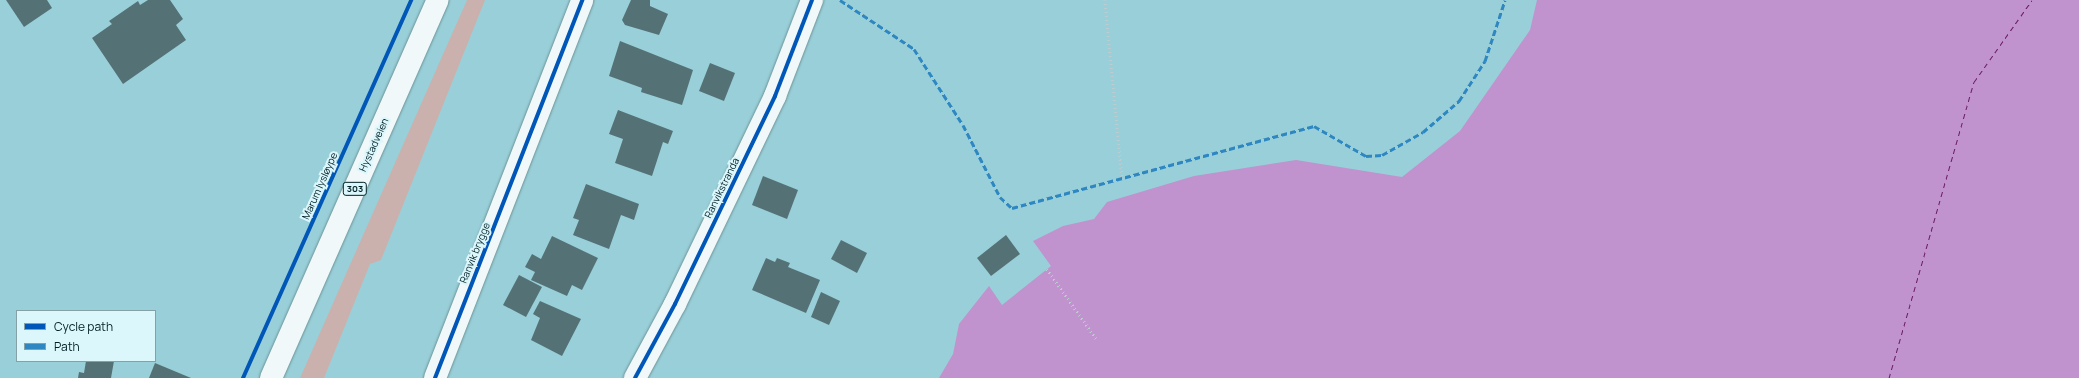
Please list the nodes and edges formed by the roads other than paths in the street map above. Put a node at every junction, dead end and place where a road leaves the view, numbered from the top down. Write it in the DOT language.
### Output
graph roads {
  1 [pos="438,0"];
  2 [pos="582,0"];
  3 [pos="812,0"];
  4 [pos="271,378"];
  5 [pos="435,378"];
  6 [pos="635,378"];
  1 -- 4 [label="street, Hystadveien / 303"];
  2 -- 5 [label="street, Ranvik brygge"];
  3 -- 6 [label="street, Ranvikstranda"];
}
